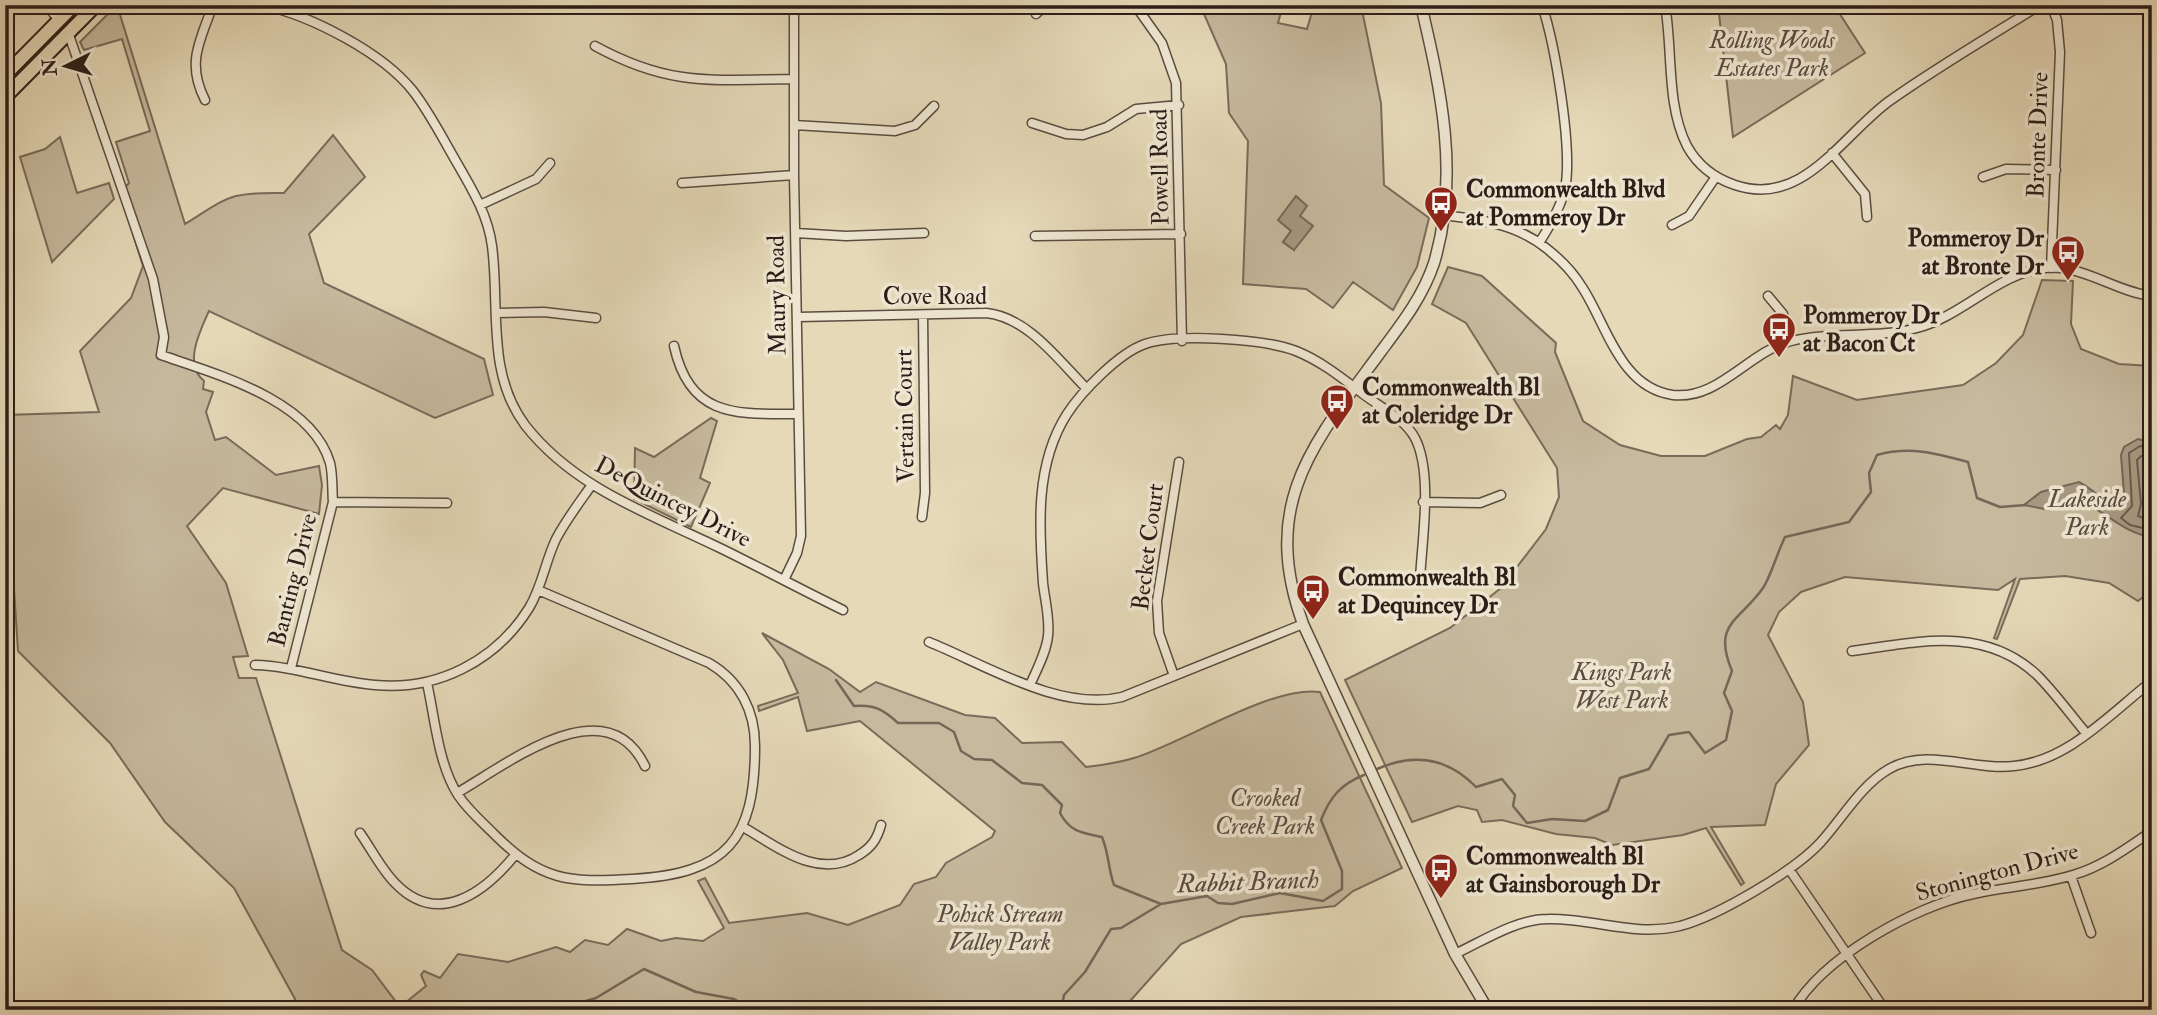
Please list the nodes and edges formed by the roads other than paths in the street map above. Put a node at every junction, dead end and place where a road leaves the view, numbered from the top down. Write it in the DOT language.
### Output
graph roads {
  1 [pos="46,5"];
  2 [pos="74,5"];
  3 [pos="96,5"];
  4 [pos="213,5"];
  5 [pos="263,5"];
  6 [pos="794,5"];
  7 [pos="1046,5"];
  8 [pos="1135,5"];
  9 [pos="1421,5"];
  10 [pos="1542,5"];
  11 [pos="1665,5"];
  12 [pos="2040,5"];
  13 [pos="2051,5"];
  14 [pos="1036,14"];
  15 [pos="59,20"];
  16 [pos="68,32"];
  17 [pos="595,46"];
  18 [pos="5,75"];
  19 [pos="794,79"];
  20 [pos="5,97"];
  21 [pos="205,100"];
  22 [pos="1179,105"];
  23 [pos="934,106"];
  24 [pos="1032,123"];
  25 [pos="794,125"];
  26 [pos="1832,153"];
  27 [pos="551,163"];
  28 [pos="2056,170"];
  29 [pos="794,176"];
  30 [pos="1983,177"];
  31 [pos="1715,178"];
  32 [pos="682,183"];
  33 [pos="481,205"];
  34 [pos="1442,215"];
  35 [pos="1867,218"];
  36 [pos="1672,225"];
  37 [pos="796,233"];
  38 [pos="925,233"];
  39 [pos="1181,234"];
  40 [pos="1035,236"];
  41 [pos="1539,243"];
  42 [pos="2051,268"];
  43 [pos="1768,296"];
  44 [pos="2152,296"];
  45 [pos="496,313"];
  46 [pos="923,315"];
  47 [pos="797,317"];
  48 [pos="596,318"];
  49 [pos="1182,341"];
  50 [pos="1791,341"];
  51 [pos="674,346"];
  52 [pos="1354,387"];
  53 [pos="1087,388"];
  54 [pos="798,414"];
  55 [pos="1179,462"];
  56 [pos="591,486"];
  57 [pos="1501,495"];
  58 [pos="333,502"];
  59 [pos="1423,502"];
  60 [pos="446,503"];
  61 [pos="922,517"];
  62 [pos="1420,579"];
  63 [pos="785,580"];
  64 [pos="538,590"];
  65 [pos="843,610"];
  66 [pos="1303,624"];
  67 [pos="929,642"];
  68 [pos="1852,651"];
  69 [pos="255,666"];
  70 [pos="291,668"];
  71 [pos="1174,676"];
  72 [pos="2152,681"];
  73 [pos="427,683"];
  74 [pos="1030,685"];
  75 [pos="2086,733"];
  76 [pos="645,766"];
  77 [pos="457,793"];
  78 [pos="881,825"];
  79 [pos="743,827"];
  80 [pos="2152,831"];
  81 [pos="360,833"];
  82 [pos="515,855"];
  83 [pos="1789,869"];
  84 [pos="2071,876"];
  85 [pos="2091,933"];
  86 [pos="1455,954"];
  87 [pos="1847,956"];
  88 [pos="1488,1010"];
  89 [pos="1793,1010"];
  90 [pos="1885,1010"];
  1 -- 15 [label="street"];
  2 -- 15 [label="main road"];
  3 -- 16 [label="main road"];
  4 -- 21 [label="street"];
  5 -- 33 [label="street, DeQuincey Drive"];
  6 -- 19 [label="street, Maury Road"];
  7 -- 14 [label="street"];
  8 -- 22 [label="street, Powell Road"];
  9 -- 34 [label="street"];
  10 -- 41 [label="street"];
  11 -- 31 [label="street"];
  12 -- 26 [label="street"];
  13 -- 28 [label="street, Bronte Drive"];
  15 -- 18 [label="main road"];
  16 -- 20 [label="main road"];
  16 -- 58 [label="street, Banting Drive"];
  17 -- 19 [label="street"];
  19 -- 25 [label="street, Maury Road"];
  22 -- 24 [label="street"];
  22 -- 39 [label="street, Powell Road"];
  23 -- 25 [label="street"];
  25 -- 29 [label="street, Maury Road"];
  26 -- 31 [label="street"];
  26 -- 35 [label="street"];
  27 -- 33 [label="street"];
  28 -- 30 [label="street"];
  28 -- 42 [label="street, Bronte Drive"];
  29 -- 32 [label="street"];
  29 -- 37 [label="street, Maury Road"];
  31 -- 36 [label="street"];
  33 -- 45 [label="street, DeQuincey Drive"];
  34 -- 41 [label="street"];
  34 -- 52 [label="street"];
  37 -- 38 [label="street"];
  37 -- 47 [label="street, Maury Road"];
  39 -- 40 [label="street"];
  39 -- 49 [label="street, Powell Road"];
  41 -- 50 [label="street"];
  42 -- 44 [label="street"];
  42 -- 50 [label="street"];
  43 -- 50 [label="street"];
  45 -- 48 [label="street"];
  45 -- 56 [label="street, DeQuincey Drive"];
  46 -- 47 [label="street, Cove Road"];
  46 -- 53 [label="street, Cove Road"];
  46 -- 61 [label="street, Vertain Court"];
  47 -- 54 [label="street, Maury Road"];
  49 -- 52 [label="street"];
  49 -- 53 [label="street"];
  51 -- 54 [label="street"];
  52 -- 59 [label="street"];
  52 -- 66 [label="street"];
  53 -- 74 [label="street"];
  54 -- 63 [label="street, Maury Road"];
  55 -- 71 [label="street, Becket Court"];
  56 -- 63 [label="street, DeQuincey Drive"];
  56 -- 64 [label="street"];
  57 -- 59 [label="street"];
  58 -- 60 [label="street, Banting Drive"];
  58 -- 70 [label="street, Banting Drive"];
  59 -- 62 [label="street"];
  63 -- 65 [label="street, DeQuincey Drive"];
  64 -- 73 [label="street"];
  64 -- 79 [label="street"];
  66 -- 71 [label="street"];
  66 -- 86 [label="street"];
  67 -- 74 [label="street"];
  68 -- 75 [label="street"];
  69 -- 70 [label="street"];
  70 -- 73 [label="street"];
  71 -- 74 [label="street"];
  72 -- 75 [label="street"];
  73 -- 77 [label="street"];
  75 -- 83 [label="street"];
  76 -- 77 [label="street"];
  77 -- 82 [label="street"];
  78 -- 79 [label="street"];
  79 -- 82 [label="street"];
  80 -- 84 [label="street, Stonington Drive"];
  81 -- 82 [label="street"];
  83 -- 86 [label="street"];
  83 -- 87 [label="street"];
  84 -- 85 [label="street"];
  84 -- 87 [label="street, Stonington Drive"];
  86 -- 88 [label="street"];
  87 -- 89 [label="street, Stonington Drive"];
  87 -- 90 [label="street"];
}
